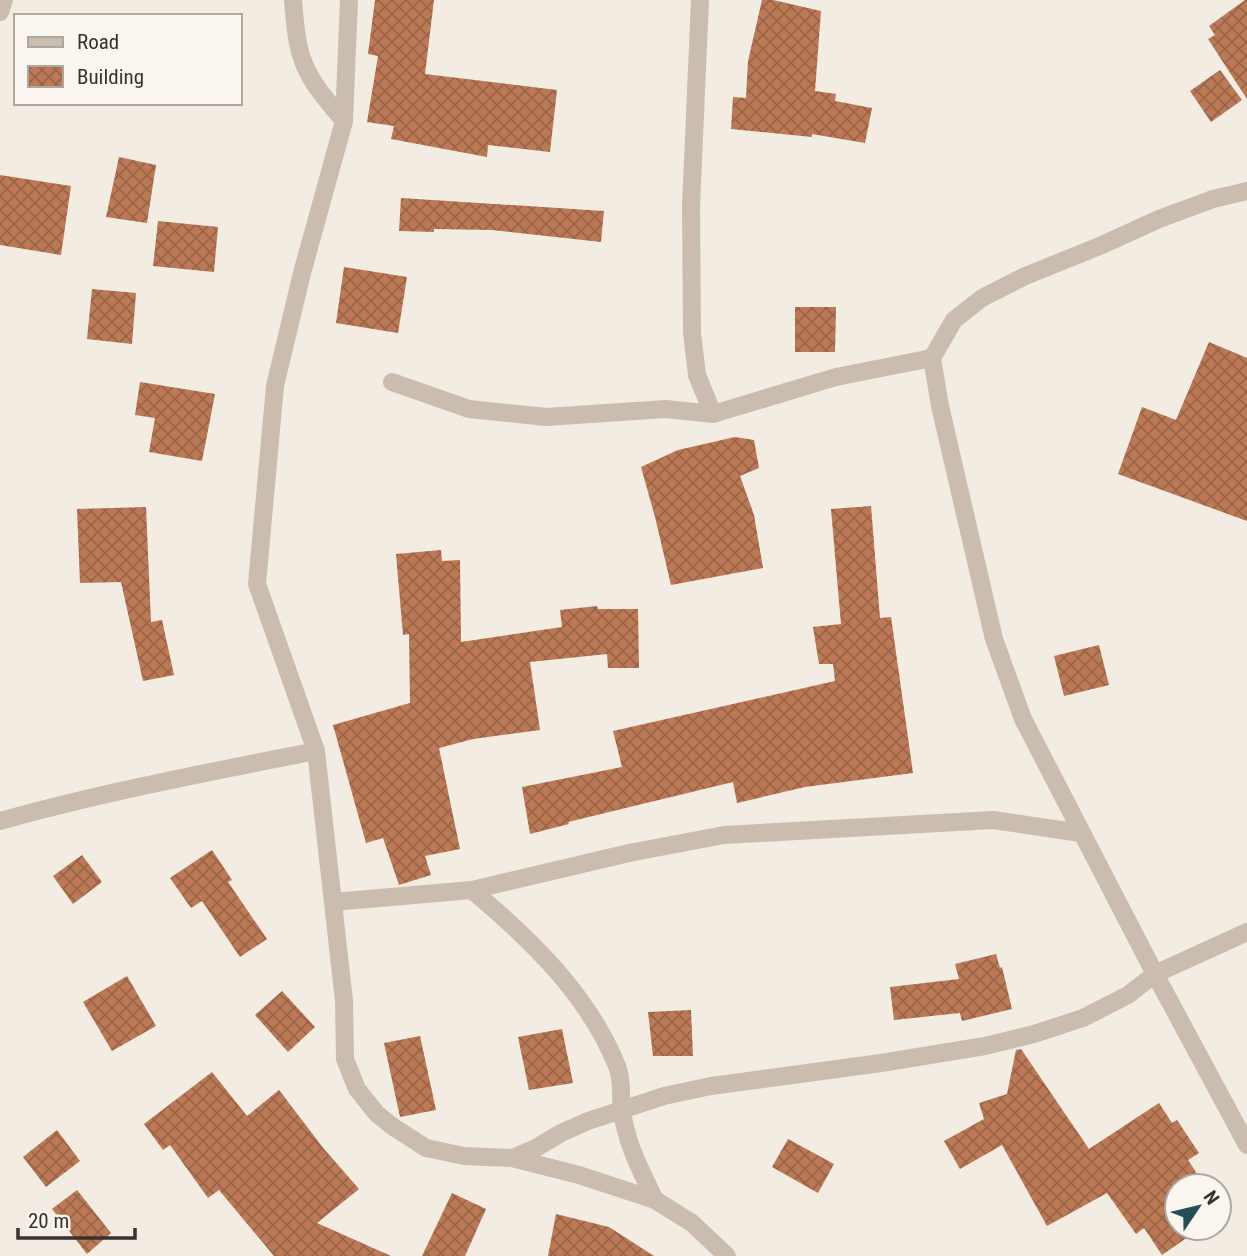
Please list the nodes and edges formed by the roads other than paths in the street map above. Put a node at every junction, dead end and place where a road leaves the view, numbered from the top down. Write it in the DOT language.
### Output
graph roads {
  1 [pos="5,0"];
  2 [pos="293,0"];
  3 [pos="349,0"];
  4 [pos="700,0"];
  5 [pos="0,12"];
  6 [pos="344,121"];
  7 [pos="1247,191"];
  8 [pos="932,358"];
  9 [pos="392,382"];
  10 [pos="713,414"];
  11 [pos="316,751"];
  12 [pos="0,821"];
  13 [pos="1081,833"];
  14 [pos="472,890"];
  15 [pos="333,902"];
  16 [pos="1247,932"];
  17 [pos="1155,974"];
  18 [pos="622,1109"];
  19 [pos="1247,1145"];
  20 [pos="512,1158"];
  21 [pos="655,1199"];
  22 [pos="727,1256"];
  1 -- 5 [label="street"];
  2 -- 6 [label="street"];
  3 -- 6 [label="street"];
  4 -- 10 [label="street"];
  6 -- 11 [label="street"];
  7 -- 8 [label="street"];
  8 -- 10 [label="street"];
  8 -- 13 [label="street"];
  9 -- 10 [label="street"];
  11 -- 12 [label="street"];
  11 -- 15 [label="street"];
  13 -- 14 [label="street"];
  13 -- 17 [label="street"];
  14 -- 15 [label="street"];
  14 -- 18 [label="street"];
  15 -- 20 [label="street"];
  16 -- 17 [label="street"];
  17 -- 18 [label="street"];
  17 -- 19 [label="street"];
  18 -- 20 [label="street"];
  18 -- 21 [label="street"];
  20 -- 21 [label="street"];
  21 -- 22 [label="street"];
}
